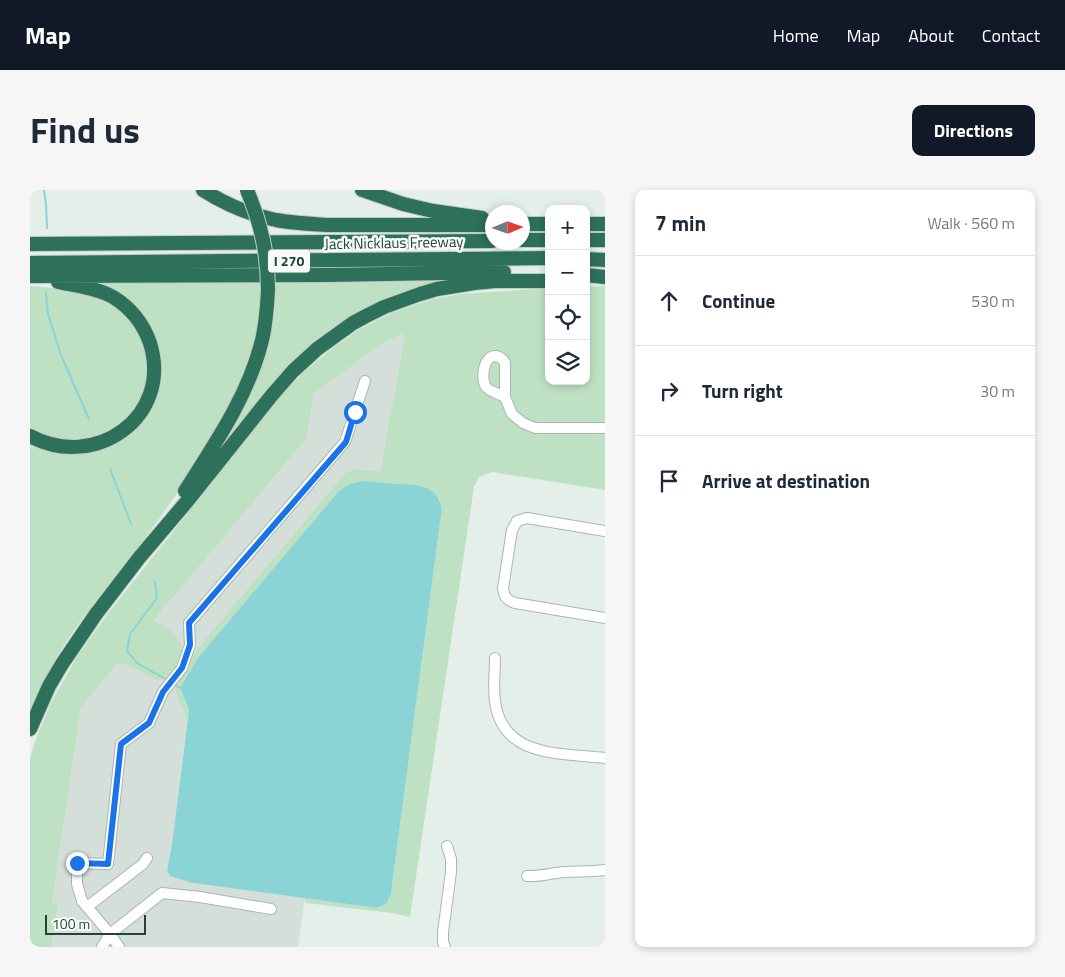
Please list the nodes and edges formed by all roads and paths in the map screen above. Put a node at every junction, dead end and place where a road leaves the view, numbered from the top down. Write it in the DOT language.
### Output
graph roads {
  1 [pos="203,190"];
  2 [pos="247,190"];
  3 [pos="362,190"];
  4 [pos="485,219"];
  5 [pos="530,224"];
  6 [pos="545,224"];
  7 [pos="590,224"];
  8 [pos="605,224"];
  9 [pos="485,225"];
  10 [pos="530,240"];
  11 [pos="545,240"];
  12 [pos="590,240"];
  13 [pos="605,240"];
  14 [pos="485,241"];
  15 [pos="30,244"];
  16 [pos="545,258"];
  17 [pos="590,259"];
  18 [pos="605,260"];
  19 [pos="30,263"];
  20 [pos="545,273"];
  21 [pos="590,275"];
  22 [pos="30,277"];
  23 [pos="605,277"];
  24 [pos="590,279"];
  25 [pos="545,281"];
  26 [pos="365,381"];
  27 [pos="505,397"];
  28 [pos="605,428"];
  29 [pos="30,436"];
  30 [pos="605,531"];
  31 [pos="139,558"];
  32 [pos="605,618"];
  33 [pos="495,658"];
  34 [pos="30,729"];
  35 [pos="605,758"];
  36 [pos="447,846"];
  37 [pos="147,858"];
  38 [pos="605,870"];
  39 [pos="528,876"];
  40 [pos="84,904"];
  41 [pos="271,909"];
  42 [pos="110,934"];
  43 [pos="102,947"];
  44 [pos="120,947"];
  45 [pos="445,947"];
  1 -- 9 [label="highway"];
  2 -- 31 [label="highway, bridge"];
  3 -- 4 [label="highway"];
  5 -- 6 [label="highway"];
  7 -- 8 [label="highway"];
  10 -- 11 [label="highway"];
  12 -- 13 [label="highway"];
  14 -- 15 [label="highway, Jack Nicklaus Freeway / I 270"];
  16 -- 19 [label="highway, Jack Nicklaus Freeway / I 270"];
  17 -- 18 [label="highway"];
  20 -- 22 [label="highway"];
  21 -- 23 [label="highway"];
  22 -- 29 [label="highway"];
  23 -- 24 [label="highway"];
  25 -- 31 [label="highway"];
  26 -- 40 [label="street"];
  27 -- 28 [label="street"];
  30 -- 32 [label="street"];
  31 -- 34 [label="highway"];
  33 -- 35 [label="street"];
  36 -- 45 [label="street"];
  37 -- 40 [label="street"];
  38 -- 39 [label="street"];
  40 -- 42 [label="street"];
  41 -- 42 [label="street"];
  42 -- 43 [label="street"];
  42 -- 44 [label="street"];
}
